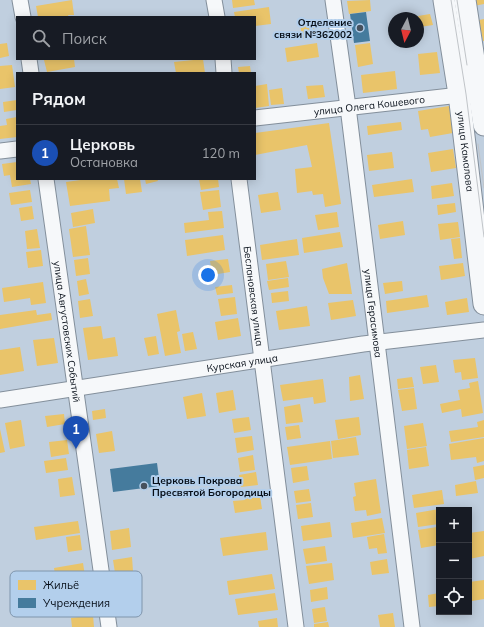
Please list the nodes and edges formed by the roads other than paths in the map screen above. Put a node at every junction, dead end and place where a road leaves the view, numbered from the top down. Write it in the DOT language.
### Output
graph roads {
  1 [pos="20,0"];
  2 [pos="214,0"];
  3 [pos="333,0"];
  4 [pos="444,0"];
  5 [pos="465,0"];
  6 [pos="22,16"];
  7 [pos="217,16"];
  8 [pos="29,60"];
  9 [pos="222,60"];
  10 [pos="31,72"];
  11 [pos="224,72"];
  12 [pos="482,92"];
  13 [pos="459,94"];
  14 [pos="348,107"];
  15 [pos="256,118"];
  16 [pos="484,125"];
  17 [pos="16,149"];
  18 [pos="0,151"];
  19 [pos="46,180"];
  20 [pos="239,180"];
  21 [pos="484,304"];
  22 [pos="484,330"];
  23 [pos="375,342"];
  24 [pos="263,358"];
  25 [pos="76,387"];
  26 [pos="0,400"];
  27 [pos="101,571"];
  28 [pos="108,617"];
  29 [pos="109,627"];
  30 [pos="296,627"];
  31 [pos="412,627"];
  1 -- 6 [label="street"];
  2 -- 7 [label="street"];
  3 -- 14 [label="street, улица Герасимова"];
  4 -- 13 [label="street, улица Камалова"];
  5 -- 12 [label="street"];
  8 -- 10 [label="street"];
  9 -- 11 [label="street"];
  12 -- 13 [label="street, улица Олега Кошевого"];
  12 -- 16 [label="street"];
  13 -- 14 [label="street, улица Олега Кошевого"];
  13 -- 21 [label="street, улица Камалова"];
  14 -- 15 [label="street, улица Олега Кошевого"];
  14 -- 23 [label="street, улица Герасимова"];
  17 -- 18 [label="street"];
  19 -- 25 [label="street, улица Августовских Событий"];
  20 -- 24 [label="street, Беслановская улица"];
  22 -- 23 [label="street, Курская улица"];
  23 -- 24 [label="street, Курская улица"];
  23 -- 31 [label="street, улица Герасимова"];
  24 -- 25 [label="street, Курская улица"];
  24 -- 30 [label="street, Беслановская улица"];
  25 -- 26 [label="street, Курская улица"];
  25 -- 27 [label="street, улица Августовских Событий"];
  28 -- 29 [label="street, улица Августовских Событий"];
}
